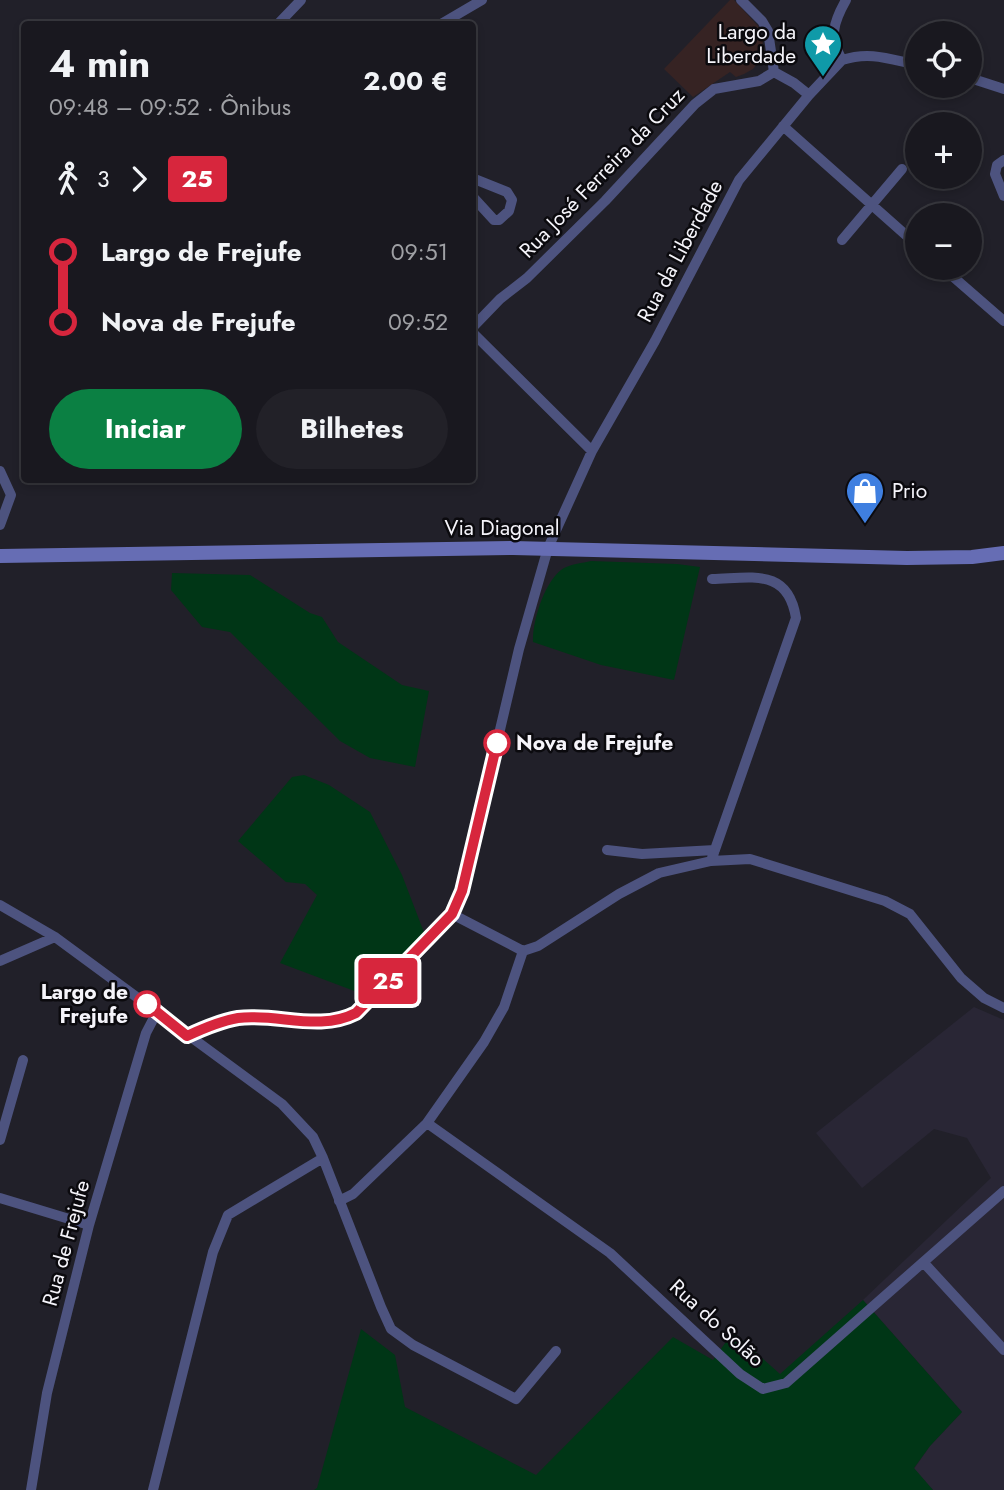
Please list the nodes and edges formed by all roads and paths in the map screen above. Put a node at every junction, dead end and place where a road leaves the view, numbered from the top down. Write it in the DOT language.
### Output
graph roads {
  1 [pos="300,0"];
  2 [pos="482,0"];
  3 [pos="741,0"];
  4 [pos="846,0"];
  5 [pos="281,21"];
  6 [pos="446,21"];
  7 [pos="842,60"];
  8 [pos="905,62"];
  9 [pos="774,72"];
  10 [pos="982,82"];
  11 [pos="1004,89"];
  12 [pos="809,95"];
  13 [pos="783,126"];
  14 [pos="1004,160"];
  15 [pos="902,169"];
  16 [pos="476,180"];
  17 [pos="1004,196"];
  18 [pos="476,200"];
  19 [pos="872,205"];
  20 [pos="905,234"];
  21 [pos="842,240"];
  22 [pos="957,280"];
  23 [pos="1004,321"];
  24 [pos="476,326"];
  25 [pos="476,334"];
  26 [pos="592,451"];
  27 [pos="0,471"];
  28 [pos="0,524"];
  29 [pos="548,548"];
  30 [pos="1004,553"];
  31 [pos="0,556"];
  32 [pos="712,579"];
  33 [pos="715,849"];
  34 [pos="607,850"];
  35 [pos="710,861"];
  36 [pos="0,905"];
  37 [pos="452,914"];
  38 [pos="55,937"];
  39 [pos="523,951"];
  40 [pos="0,961"];
  41 [pos="1004,1008"];
  42 [pos="157,1012"];
  43 [pos="187,1036"];
  44 [pos="23,1060"];
  45 [pos="427,1123"];
  46 [pos="0,1140"];
  47 [pos="323,1158"];
  48 [pos="1004,1191"];
  49 [pos="0,1198"];
  50 [pos="339,1201"];
  51 [pos="89,1225"];
  52 [pos="924,1263"];
  53 [pos="1004,1350"];
  54 [pos="556,1351"];
  55 [pos="31,1490"];
  56 [pos="153,1490"];
  1 -- 5 [label="street"];
  2 -- 6 [label="street"];
  3 -- 9 [label="street"];
  4 -- 7 [label="street"];
  7 -- 8 [label="street"];
  7 -- 12 [label="street, Rua da Liberdade"];
  9 -- 12 [label="street"];
  9 -- 24 [label="street, Rua José Ferreira da Cruz"];
  10 -- 11 [label="street"];
  12 -- 13 [label="street, Rua da Liberdade"];
  13 -- 19 [label="street"];
  13 -- 26 [label="street, Rua da Liberdade"];
  14 -- 17 [label="street"];
  15 -- 19 [label="street"];
  16 -- 18 [label="street"];
  19 -- 20 [label="street"];
  19 -- 21 [label="street"];
  22 -- 23 [label="street"];
  25 -- 26 [label="street"];
  26 -- 29 [label="street, Rua da Liberdade"];
  27 -- 28 [label="street"];
  29 -- 30 [label="main road, Via Diagonal"];
  29 -- 31 [label="main road, Via Diagonal"];
  29 -- 37 [label="street, Rua da Liberdade"];
  32 -- 33 [label="street"];
  33 -- 34 [label="street"];
  33 -- 35 [label="street"];
  35 -- 39 [label="street"];
  35 -- 41 [label="street"];
  36 -- 38 [label="street"];
  37 -- 39 [label="street"];
  37 -- 43 [label="street"];
  38 -- 40 [label="street"];
  38 -- 42 [label="street"];
  39 -- 45 [label="street"];
  42 -- 43 [label="street"];
  42 -- 51 [label="street, Rua de Frejufe"];
  43 -- 47 [label="street"];
  44 -- 46 [label="street"];
  45 -- 50 [label="street"];
  45 -- 52 [label="street, Rua do Solão"];
  47 -- 50 [label="street"];
  47 -- 56 [label="street"];
  48 -- 52 [label="street, Rua do Solão"];
  49 -- 51 [label="street"];
  50 -- 54 [label="street"];
  51 -- 55 [label="street, Rua de Frejufe"];
  52 -- 53 [label="street"];
}
